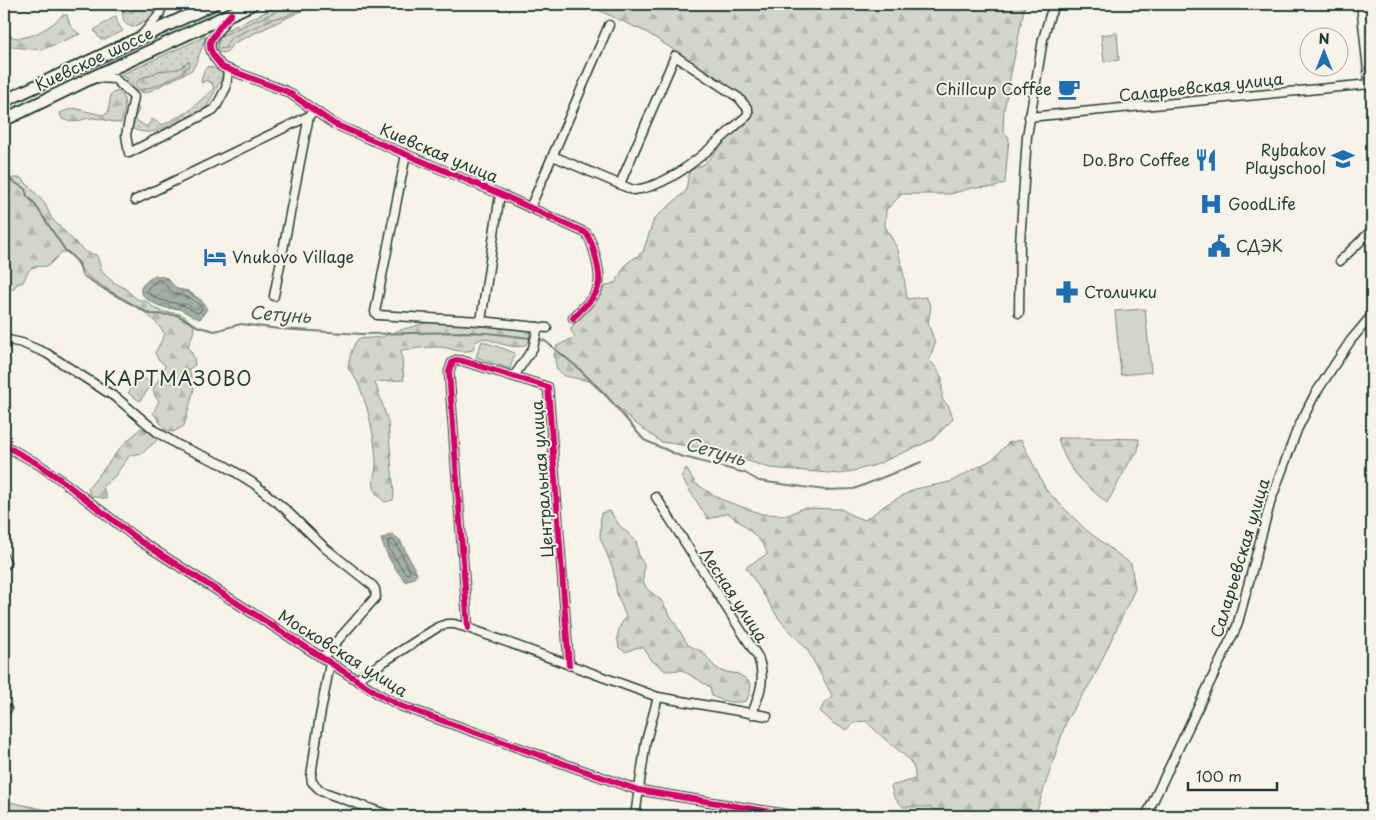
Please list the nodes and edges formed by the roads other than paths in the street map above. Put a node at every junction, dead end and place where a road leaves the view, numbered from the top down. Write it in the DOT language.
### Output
graph roads {
  1 [pos="163,4"];
  2 [pos="213,4"];
  3 [pos="252,4"];
  4 [pos="1056,4"];
  5 [pos="1361,4"];
  6 [pos="231,14"];
  7 [pos="609,25"];
  8 [pos="138,38"];
  9 [pos="228,70"];
  10 [pos="87,80"];
  11 [pos="1371,87"];
  12 [pos="4,101"];
  13 [pos="312,113"];
  14 [pos="1029,117"];
  15 [pos="4,120"];
  16 [pos="406,154"];
  17 [pos="553,156"];
  18 [pos="620,184"];
  19 [pos="500,194"];
  20 [pos="135,200"];
  21 [pos="530,208"];
  22 [pos="1372,230"];
  23 [pos="1340,262"];
  24 [pos="274,296"];
  25 [pos="1019,313"];
  26 [pos="1372,315"];
  27 [pos="573,318"];
  28 [pos="481,321"];
  29 [pos="538,326"];
  30 [pos="547,328"];
  31 [pos="4,339"];
  32 [pos="514,376"];
  33 [pos="4,445"];
  34 [pos="656,497"];
  35 [pos="468,628"];
  36 [pos="322,658"];
  37 [pos="330,663"];
  38 [pos="569,666"];
  39 [pos="357,679"];
  40 [pos="658,697"];
  41 [pos="752,714"];
  42 [pos="767,716"];
  43 [pos="638,790"];
  44 [pos="391,816"];
  45 [pos="635,816"];
  46 [pos="796,816"];
  47 [pos="1146,816"];
  1 -- 8 [label="street"];
  2 -- 8 [label="highway, Киевское шоссе"];
  3 -- 6 [label="highway, Киевское шоссе"];
  4 -- 14 [label="street"];
  5 -- 11 [label="street"];
  6 -- 9 [label="street, Киевская улица"];
  6 -- 10 [label="highway, Киевское шоссе"];
  7 -- 17 [label="street"];
  8 -- 12 [label="highway, Киевское шоссе"];
  9 -- 10 [label="street"];
  9 -- 13 [label="street, Киевская улица"];
  10 -- 15 [label="highway, Киевское шоссе"];
  11 -- 14 [label="street, Саларьевская улица"];
  13 -- 16 [label="street, Киевская улица"];
  13 -- 20 [label="street"];
  13 -- 24 [label="street"];
  14 -- 25 [label="street"];
  16 -- 19 [label="street, Киевская улица"];
  16 -- 28 [label="street"];
  17 -- 18 [label="street"];
  17 -- 21 [label="street"];
  18 -- 18 [label="street"];
  19 -- 21 [label="street, Киевская улица"];
  19 -- 28 [label="street"];
  21 -- 27 [label="street, Киевская улица"];
  22 -- 23 [label="street"];
  26 -- 47 [label="street, Саларьевская улица"];
  28 -- 29 [label="street"];
  29 -- 30 [label="street"];
  29 -- 32 [label="street"];
  31 -- 36 [label="street"];
  32 -- 35 [label="street, Центральная улица"];
  32 -- 38 [label="street, Центральная улица"];
  33 -- 36 [label="street, Московская улица"];
  34 -- 41 [label="street, Лесная улица"];
  35 -- 38 [label="street"];
  35 -- 39 [label="street"];
  36 -- 37 [label="street, Московская улица"];
  37 -- 39 [label="street, Московская улица"];
  37 -- 44 [label="street"];
  38 -- 40 [label="street"];
  39 -- 43 [label="street, Московская улица"];
  40 -- 41 [label="street"];
  40 -- 43 [label="street"];
  41 -- 42 [label="street"];
  43 -- 45 [label="street"];
  43 -- 46 [label="street, Московская улица"];
}
